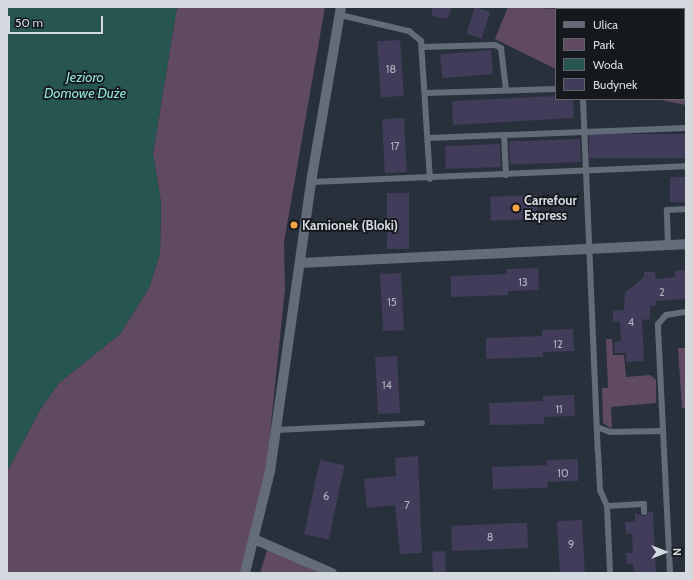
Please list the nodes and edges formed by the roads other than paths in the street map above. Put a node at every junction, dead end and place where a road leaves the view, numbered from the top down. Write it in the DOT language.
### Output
graph roads {
  1 [pos="340,11"];
  2 [pos="422,47"];
  3 [pos="555,89"];
  4 [pos="506,90"];
  5 [pos="425,93"];
  6 [pos="583,100"];
  7 [pos="686,128"];
  8 [pos="584,132"];
  9 [pos="504,135"];
  10 [pos="428,138"];
  11 [pos="686,166"];
  12 [pos="585,170"];
  13 [pos="506,175"];
  14 [pos="430,179"];
  15 [pos="311,182"];
  16 [pos="686,209"];
  17 [pos="686,244"];
  18 [pos="668,245"];
  19 [pos="588,249"];
  20 [pos="300,263"];
  21 [pos="686,312"];
  22 [pos="422,423"];
  23 [pos="597,427"];
  24 [pos="276,430"];
  25 [pos="663,431"];
  26 [pos="607,506"];
  27 [pos="644,512"];
  28 [pos="254,539"];
  29 [pos="245,573"];
  30 [pos="332,573"];
  31 [pos="610,573"];
  32 [pos="670,573"];
  1 -- 2 [label="lane"];
  1 -- 15 [label="street"];
  2 -- 4 [label="lane"];
  2 -- 5 [label="lane"];
  3 -- 4 [label="lane"];
  4 -- 5 [label="lane"];
  5 -- 10 [label="lane"];
  6 -- 8 [label="lane"];
  7 -- 8 [label="lane"];
  8 -- 9 [label="lane"];
  8 -- 12 [label="lane"];
  9 -- 10 [label="lane"];
  9 -- 13 [label="lane"];
  10 -- 14 [label="lane"];
  11 -- 12 [label="lane"];
  12 -- 13 [label="lane"];
  12 -- 19 [label="lane"];
  13 -- 14 [label="lane"];
  14 -- 15 [label="lane"];
  15 -- 20 [label="street"];
  16 -- 18 [label="lane"];
  17 -- 18 [label="street"];
  18 -- 19 [label="street"];
  19 -- 20 [label="street"];
  19 -- 23 [label="lane"];
  20 -- 24 [label="street"];
  21 -- 25 [label="lane"];
  22 -- 24 [label="lane"];
  23 -- 25 [label="lane"];
  23 -- 26 [label="lane"];
  24 -- 28 [label="street"];
  25 -- 32 [label="lane"];
  26 -- 27 [label="lane"];
  26 -- 31 [label="lane"];
  28 -- 29 [label="street"];
  28 -- 30 [label="street"];
}
